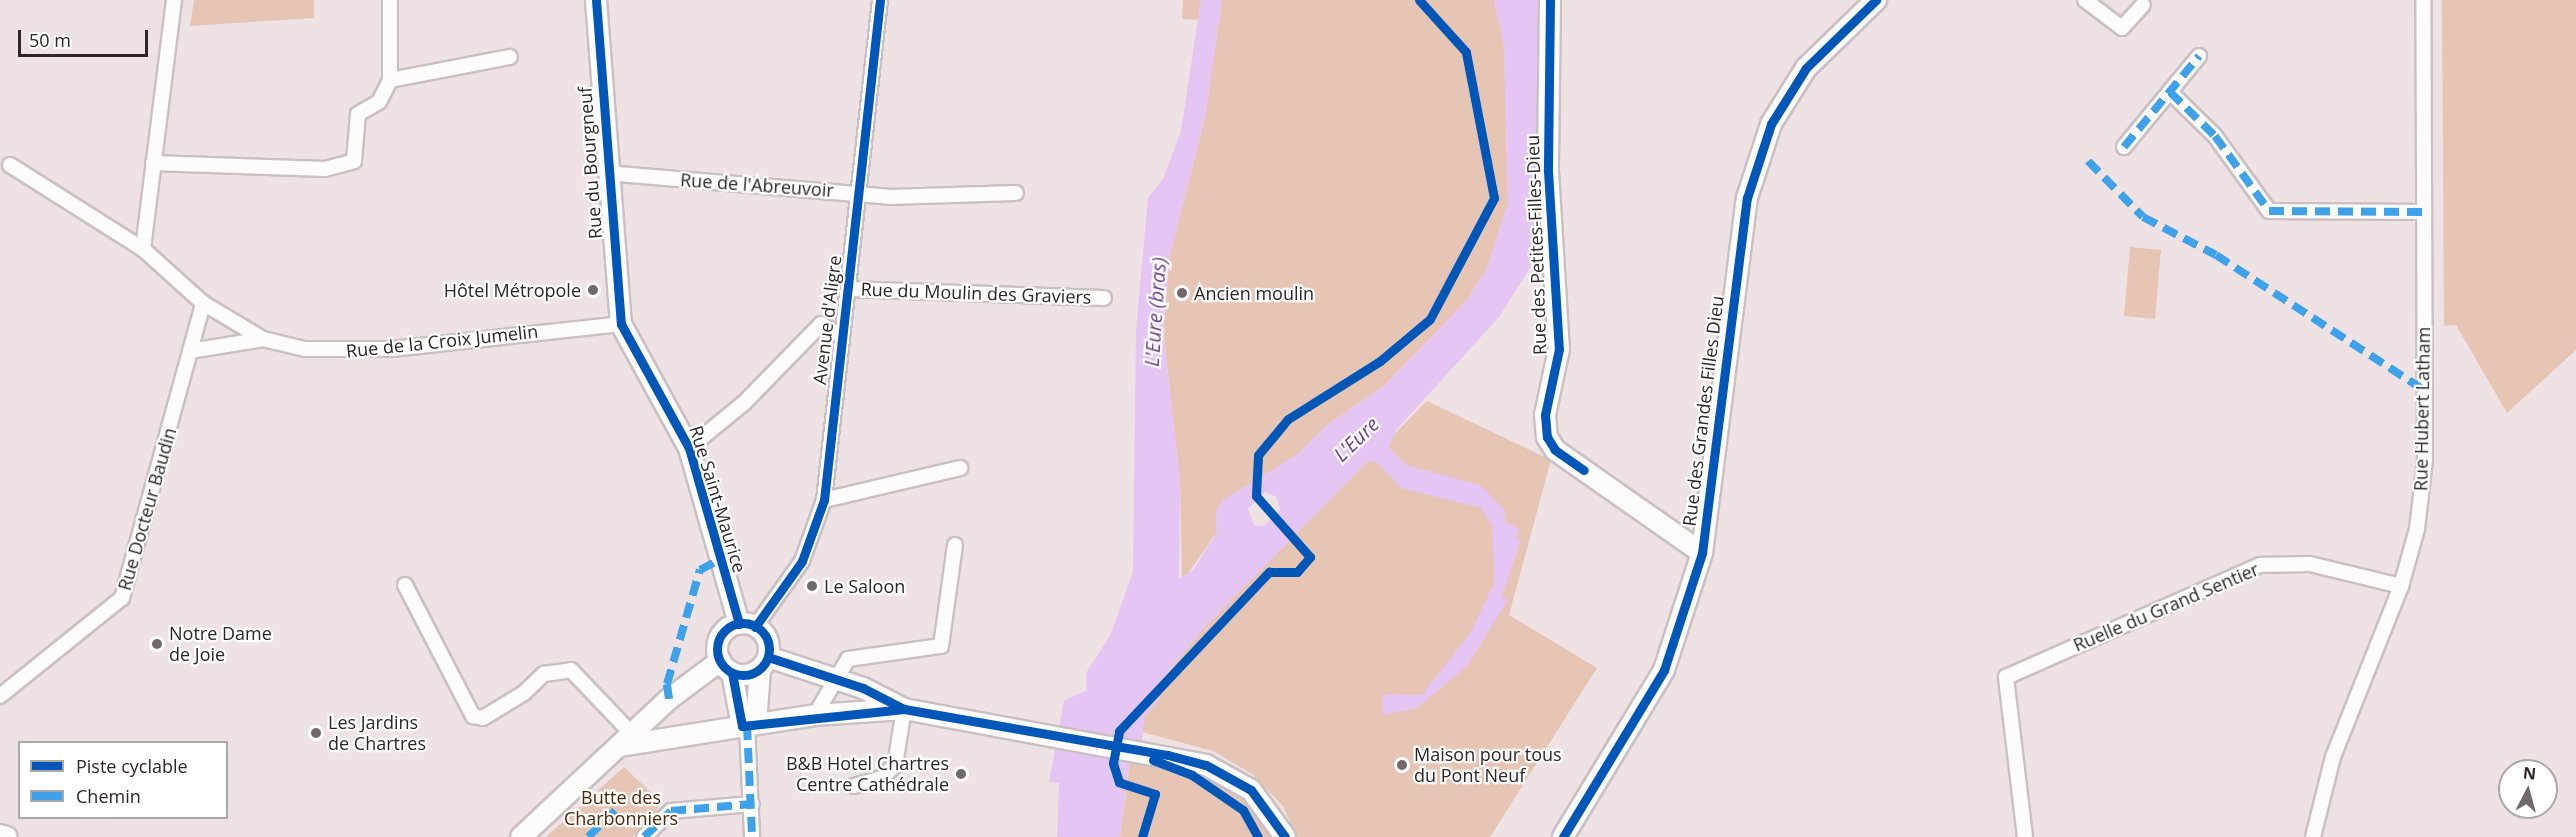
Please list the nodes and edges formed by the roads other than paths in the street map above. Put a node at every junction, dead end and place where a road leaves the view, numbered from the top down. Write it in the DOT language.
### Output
graph roads {
  1 [pos="174,0"];
  2 [pos="390,0"];
  3 [pos="596,0"];
  4 [pos="880,0"];
  5 [pos="1550,0"];
  6 [pos="1876,0"];
  7 [pos="2085,0"];
  8 [pos="2423,0"];
  9 [pos="2143,5"];
  10 [pos="2199,56"];
  11 [pos="510,57"];
  12 [pos="390,80"];
  13 [pos="2170,92"];
  14 [pos="2124,147"];
  15 [pos="153,163"];
  16 [pos="10,165"];
  17 [pos="606,173"];
  18 [pos="860,193"];
  19 [pos="1016,193"];
  20 [pos="2423,212"];
  21 [pos="143,249"];
  22 [pos="848,289"];
  23 [pos="1104,297"];
  24 [pos="202,303"];
  25 [pos="621,324"];
  26 [pos="840,336"];
  27 [pos="263,339"];
  28 [pos="190,351"];
  29 [pos="688,448"];
  30 [pos="960,468"];
  31 [pos="824,500"];
  32 [pos="955,545"];
  33 [pos="1702,553"];
  34 [pos="405,585"];
  35 [pos="2401,586"];
  36 [pos="747,625"];
  37 [pos="764,663"];
  38 [pos="726,667"];
  39 [pos="834,679"];
  40 [pos="0,696"];
  41 [pos="904,710"];
  42 [pos="815,715"];
  43 [pos="749,725"];
  44 [pos="626,740"];
  45 [pos="854,786"];
  46 [pos="752,804"];
  47 [pos="0,835"];
  48 [pos="7,837"];
  49 [pos="521,837"];
  50 [pos="644,837"];
  51 [pos="752,837"];
  52 [pos="1285,837"];
  53 [pos="1563,837"];
  54 [pos="2025,837"];
  55 [pos="2313,837"];
  1 -- 15 [label="street"];
  2 -- 12 [label="street"];
  3 -- 17 [label="main road, Rue du Bourgneuf"];
  4 -- 18 [label="street, Avenue d'Aligre"];
  5 -- 33 [label="main road, Rue des Petites-Filles-Dieu"];
  6 -- 33 [label="main road, Rue des Grandes Filles Dieu"];
  7 -- 9 [label="street"];
  8 -- 20 [label="street, Rue Hubert Latham"];
  10 -- 13 [label="street"];
  11 -- 12 [label="street"];
  12 -- 15 [label="street"];
  13 -- 14 [label="street"];
  13 -- 20 [label="street"];
  15 -- 21 [label="street"];
  16 -- 21 [label="street, Rue de la Croix Jumelin"];
  17 -- 18 [label="street, Rue de l'Abreuvoir"];
  17 -- 25 [label="main road, Rue du Bourgneuf"];
  18 -- 19 [label="street, Rue de l'Abreuvoir"];
  18 -- 22 [label="street, Avenue d'Aligre"];
  20 -- 35 [label="street, Rue Hubert Latham"];
  21 -- 24 [label="street, Rue de la Croix Jumelin"];
  22 -- 23 [label="street, Rue du Moulin des Graviers"];
  22 -- 26 [label="street, Avenue d'Aligre"];
  24 -- 27 [label="street, Rue de la Croix Jumelin"];
  24 -- 28 [label="street, Rue Docteur Baudin"];
  25 -- 27 [label="street, Rue de la Croix Jumelin"];
  25 -- 29 [label="main road, Rue Saint-Maurice"];
  26 -- 29 [label="street"];
  26 -- 31 [label="street, Avenue d'Aligre"];
  27 -- 28 [label="street, Rue de la Croix Jumelin"];
  28 -- 40 [label="street, Rue Docteur Baudin"];
  29 -- 36 [label="main road, Rue Saint-Maurice"];
  30 -- 31 [label="street"];
  31 -- 36 [label="street, Avenue d'Aligre"];
  32 -- 39 [label="street"];
  33 -- 53 [label="main road, Rue des Grandes Filles Dieu"];
  34 -- 44 [label="street"];
  35 -- 54 [label="street, Ruelle du Grand Sentier"];
  35 -- 55 [label="street, Rue Hubert Latham"];
  36 -- 37 [label="main road, Rue Saint-Maurice"];
  36 -- 38 [label="main road"];
  37 -- 38 [label="main road"];
  37 -- 39 [label="main road"];
  37 -- 43 [label="main road"];
  38 -- 43 [label="main road"];
  38 -- 44 [label="main road"];
  39 -- 41 [label="main road"];
  39 -- 42 [label="street"];
  41 -- 42 [label="main road"];
  41 -- 45 [label="street"];
  41 -- 52 [label="main road"];
  42 -- 43 [label="main road"];
  43 -- 44 [label="main road"];
  43 -- 46 [label="street"];
  44 -- 49 [label="main road"];
  46 -- 50 [label="street"];
  46 -- 51 [label="street"];
  47 -- 48 [label="main road"];
}
